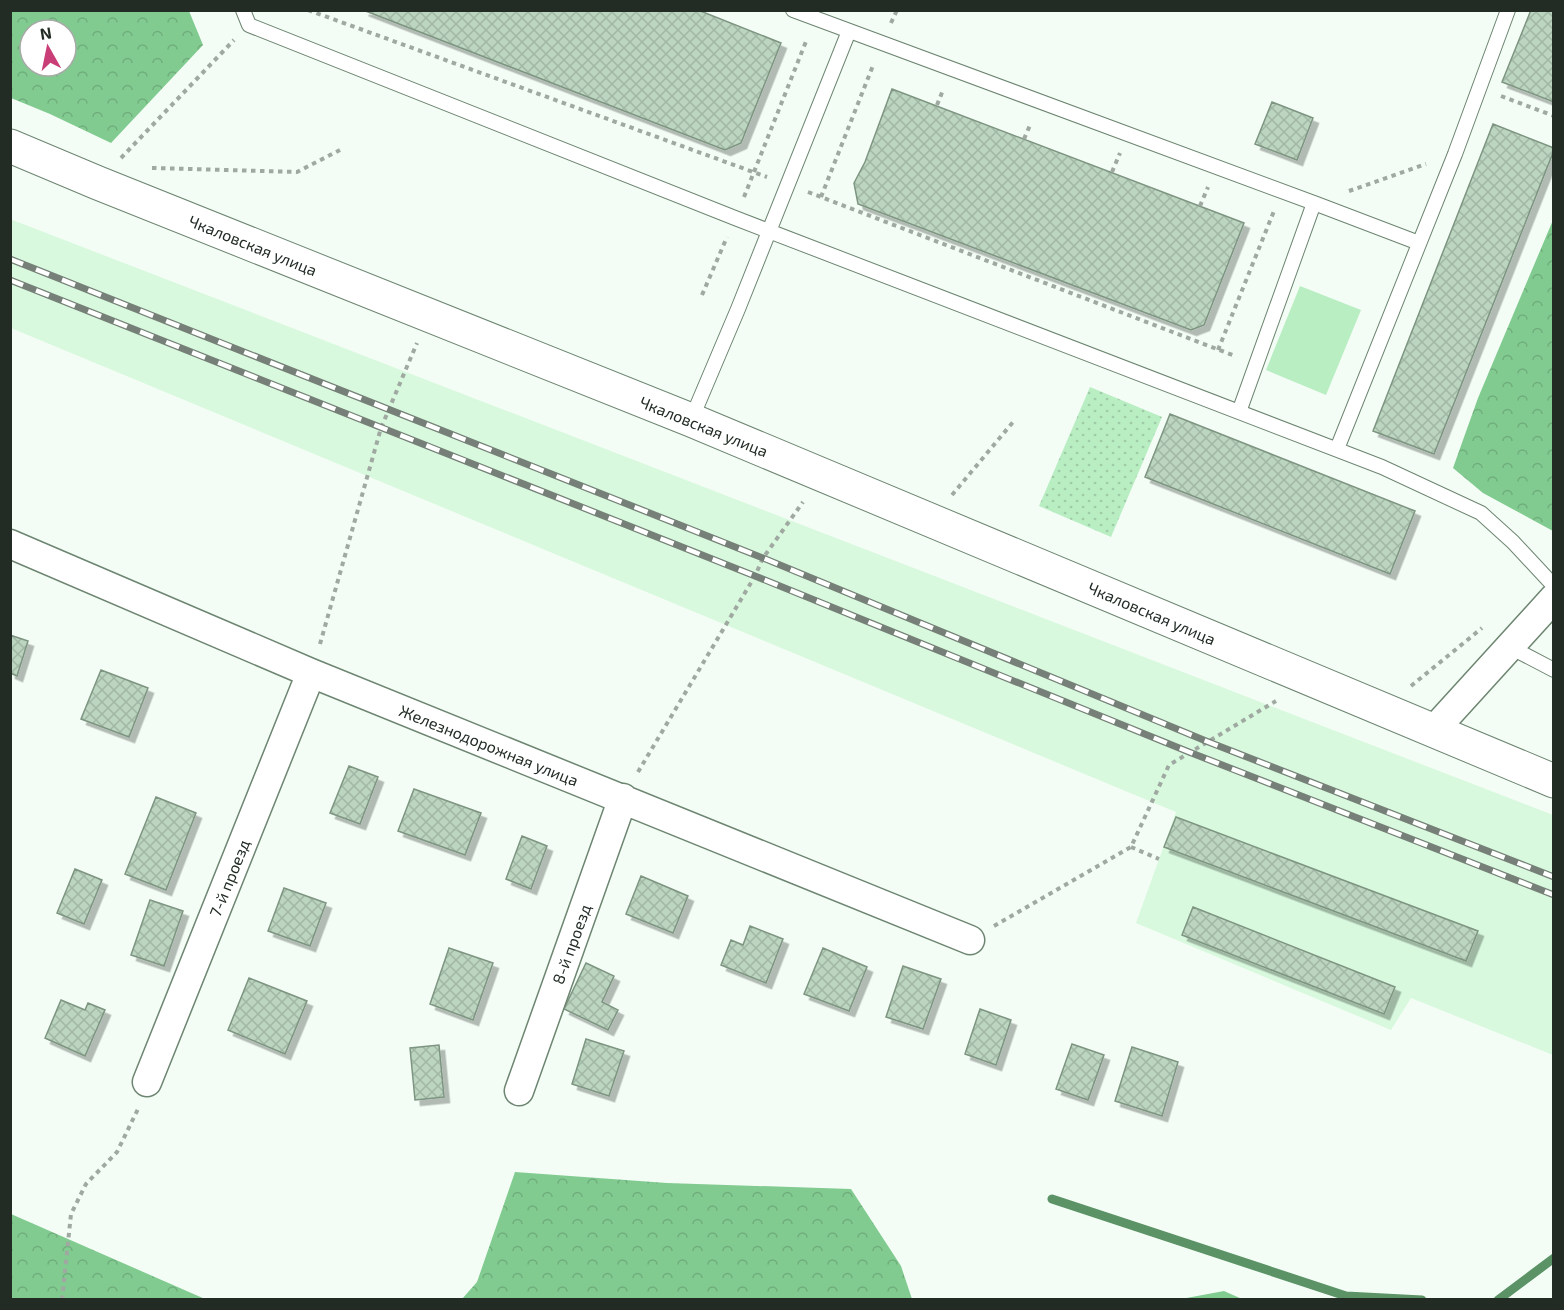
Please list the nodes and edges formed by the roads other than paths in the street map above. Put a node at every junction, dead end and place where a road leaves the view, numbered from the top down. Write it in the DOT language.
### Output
graph roads {
  1 [pos="243,10"];
  2 [pos="793,10"];
  3 [pos="1508,10"];
  4 [pos="849,31"];
  5 [pos="10,146"];
  6 [pos="1314,203"];
  7 [pos="769,231"];
  8 [pos="1419,243"];
  9 [pos="1239,412"];
  10 [pos="690,420"];
  11 [pos="1337,449"];
  12 [pos="10,544"];
  13 [pos="1554,586"];
  14 [pos="1554,598"];
  15 [pos="1510,647"];
  16 [pos="1554,670"];
  17 [pos="311,673"];
  18 [pos="1434,731"];
  19 [pos="1554,781"];
  20 [pos="623,798"];
  21 [pos="970,940"];
  22 [pos="147,1082"];
  23 [pos="519,1091"];
  1 -- 7 [label="lane"];
  2 -- 4 [label="lane"];
  3 -- 8 [label="lane"];
  4 -- 6 [label="lane"];
  4 -- 7 [label="lane"];
  5 -- 10 [label="street, Чкаловская улица"];
  6 -- 8 [label="lane"];
  6 -- 9 [label="lane"];
  7 -- 9 [label="lane"];
  7 -- 10 [label="lane"];
  8 -- 11 [label="lane"];
  9 -- 11 [label="lane"];
  10 -- 18 [label="street, Чкаловская улица"];
  11 -- 13 [label="lane"];
  12 -- 17 [label="street, Железнодорожная улица"];
  14 -- 15 [label="street"];
  15 -- 16 [label="lane"];
  15 -- 18 [label="street"];
  17 -- 20 [label="street, Железнодорожная улица"];
  17 -- 22 [label="street, 7-й проезд"];
  18 -- 19 [label="street, Чкаловская улица"];
  20 -- 21 [label="street, Железнодорожная улица"];
  20 -- 23 [label="street, 8-й проезд"];
}
